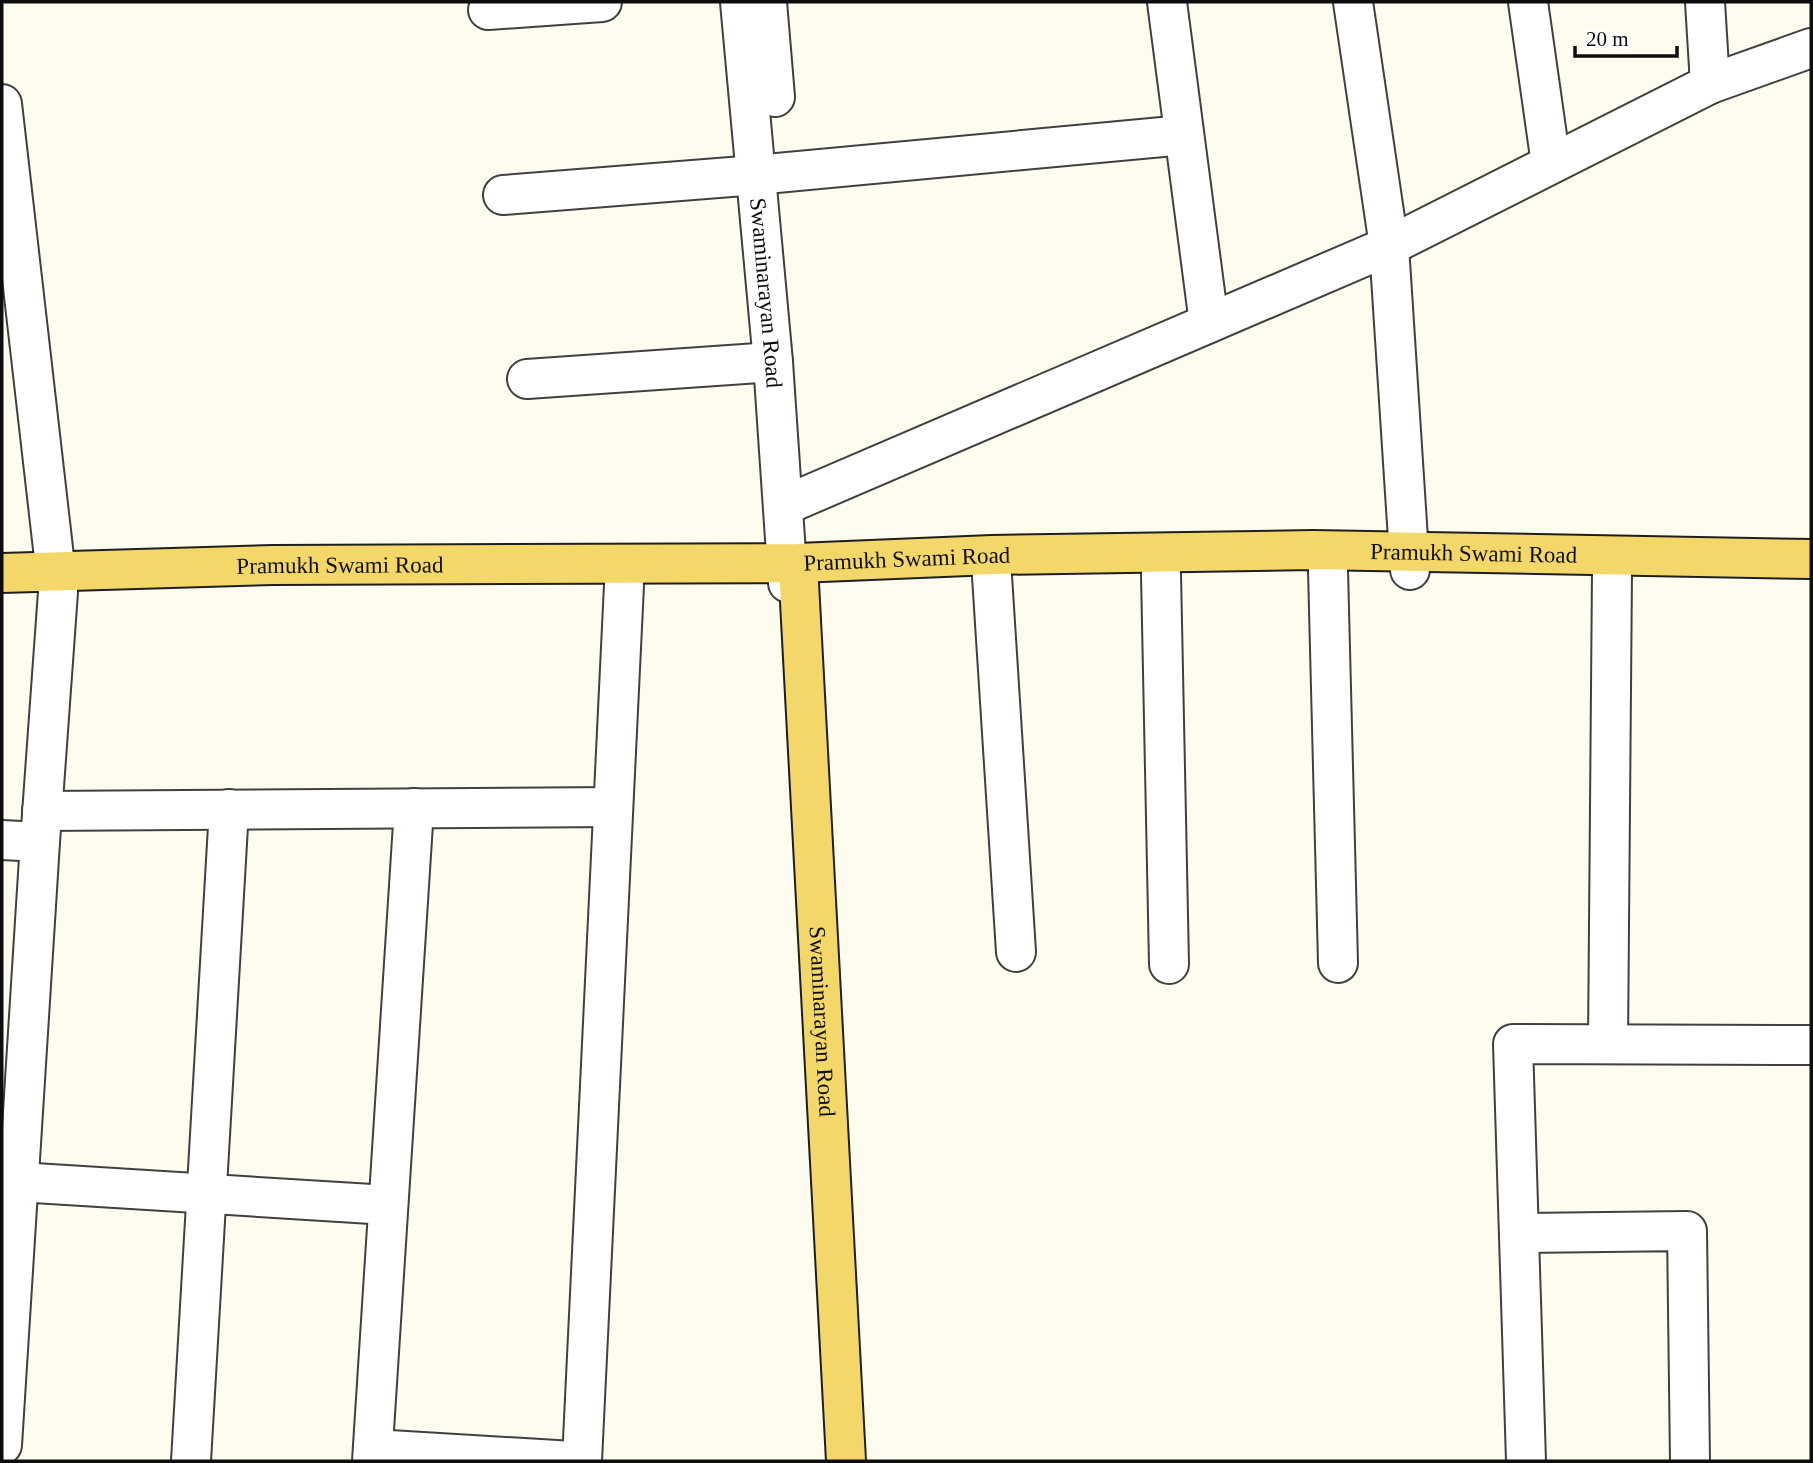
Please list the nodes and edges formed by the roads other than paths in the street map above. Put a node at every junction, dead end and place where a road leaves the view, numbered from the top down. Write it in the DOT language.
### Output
graph roads {
  1 [pos="602,2"];
  2 [pos="740,2"];
  3 [pos="767,2"];
  4 [pos="1167,2"];
  5 [pos="1353,2"];
  6 [pos="1528,2"];
  7 [pos="1705,2"];
  8 [pos="488,10"];
  9 [pos="1811,48"];
  10 [pos="1710,84"];
  11 [pos="2,104"];
  12 [pos="1184,135"];
  13 [pos="1551,164"];
  14 [pos="768,174"];
  15 [pos="503,195"];
  16 [pos="9,227"];
  17 [pos="1389,246"];
  18 [pos="1209,323"];
  19 [pos="773,362"];
  20 [pos="527,379"];
  21 [pos="793,501"];
  22 [pos="1811,559"];
  23 [pos="1409,561"];
  24 [pos="1328,570"];
  25 [pos="1612,571"];
  26 [pos="2,573"];
  27 [pos="1161,574"];
  28 [pos="798,575"];
  29 [pos="1811,575"];
  30 [pos="992,576"];
  31 [pos="57,582"];
  32 [pos="624,585"];
  33 [pos="2,592"];
  34 [pos="613,807"];
  35 [pos="414,808"];
  36 [pos="229,809"];
  37 [pos="41,827"];
  38 [pos="2,840"];
  39 [pos="1016,952"];
  40 [pos="1338,963"];
  41 [pos="1169,964"];
  42 [pos="15,1029"];
  43 [pos="1608,1044"];
  44 [pos="1811,1045"];
  45 [pos="207,1194"];
  46 [pos="12,1202"];
  47 [pos="388,1205"];
  48 [pos="1519,1233"];
  49 [pos="3,1400"];
  50 [pos="2,1445"];
  51 [pos="372,1455"];
  52 [pos="191,1461"];
  53 [pos="573,1461"];
  54 [pos="582,1461"];
  55 [pos="846,1461"];
  56 [pos="1526,1461"];
  57 [pos="1690,1461"];
  1 -- 8 [label="street"];
  2 -- 14 [label="street, Swaminarayan Road"];
  3 -- 14 [label="street, Swaminarayan Road"];
  4 -- 12 [label="street"];
  5 -- 17 [label="street"];
  6 -- 13 [label="street"];
  7 -- 10 [label="street"];
  9 -- 10 [label="street"];
  10 -- 13 [label="street"];
  11 -- 16 [label="street"];
  12 -- 14 [label="street"];
  12 -- 18 [label="street"];
  13 -- 17 [label="street"];
  14 -- 15 [label="street"];
  14 -- 19 [label="street, Swaminarayan Road"];
  14 -- 21 [label="street, Swaminarayan Road"];
  16 -- 31 [label="street"];
  17 -- 18 [label="street"];
  17 -- 23 [label="street"];
  18 -- 21 [label="street"];
  19 -- 20 [label="street"];
  19 -- 21 [label="street, Swaminarayan Road"];
  21 -- 28 [label="street, Swaminarayan Road"];
  22 -- 23 [label="main road, Pramukh Swami Road"];
  23 -- 24 [label="main road, Pramukh Swami Road"];
  23 -- 25 [label="main road, Pramukh Swami Road"];
  23 -- 28 [label="main road, Pramukh Swami Road"];
  24 -- 27 [label="main road, Pramukh Swami Road"];
  24 -- 40 [label="street"];
  25 -- 29 [label="main road, Pramukh Swami Road"];
  25 -- 43 [label="street"];
  26 -- 31 [label="main road, Pramukh Swami Road"];
  27 -- 30 [label="main road, Pramukh Swami Road"];
  27 -- 41 [label="street"];
  28 -- 30 [label="main road, Pramukh Swami Road"];
  28 -- 31 [label="main road, Pramukh Swami Road"];
  28 -- 32 [label="main road, Pramukh Swami Road"];
  28 -- 55 [label="main road, Swaminarayan Road"];
  30 -- 39 [label="street"];
  31 -- 32 [label="main road, Pramukh Swami Road"];
  31 -- 33 [label="main road, Pramukh Swami Road"];
  31 -- 37 [label="street"];
  32 -- 34 [label="street"];
  34 -- 35 [label="street"];
  34 -- 54 [label="street"];
  35 -- 36 [label="street"];
  35 -- 47 [label="street"];
  36 -- 37 [label="street"];
  36 -- 45 [label="street"];
  37 -- 38 [label="street"];
  37 -- 42 [label="street"];
  42 -- 46 [label="street"];
  43 -- 44 [label="street"];
  43 -- 48 [label="street"];
  45 -- 46 [label="street"];
  45 -- 47 [label="street"];
  45 -- 52 [label="street"];
  46 -- 49 [label="street"];
  47 -- 51 [label="street"];
  48 -- 56 [label="street"];
  48 -- 57 [label="street"];
  49 -- 50 [label="street"];
  51 -- 53 [label="street"];
}
